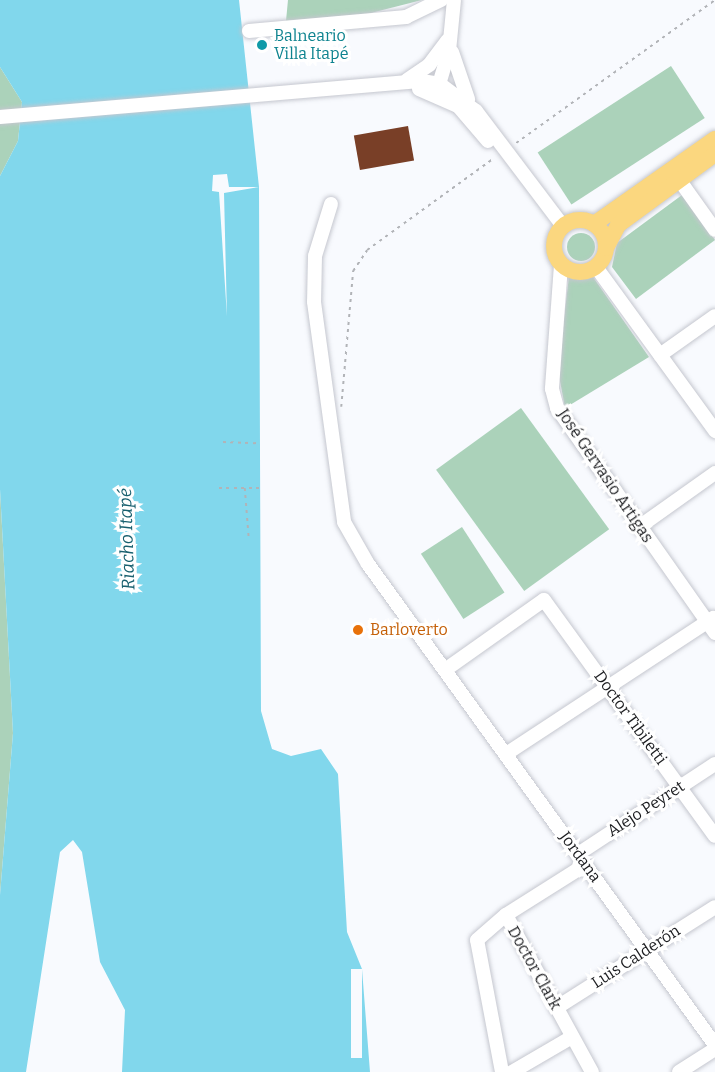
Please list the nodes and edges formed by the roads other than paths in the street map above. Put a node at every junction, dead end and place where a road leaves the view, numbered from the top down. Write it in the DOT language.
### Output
graph roads {
  1 [pos="441,0"];
  2 [pos="454,0"];
  3 [pos="249,31"];
  4 [pos="451,39"];
  5 [pos="397,84"];
  6 [pos="438,89"];
  7 [pos="477,113"];
  8 [pos="0,117"];
  9 [pos="715,139"];
  10 [pos="502,153"];
  11 [pos="715,154"];
  12 [pos="680,181"];
  13 [pos="331,204"];
  14 [pos="594,224"];
  15 [pos="560,229"];
  16 [pos="715,230"];
  17 [pos="606,248"];
  18 [pos="561,265"];
  19 [pos="596,267"];
  20 [pos="715,316"];
  21 [pos="660,355"];
  22 [pos="715,431"];
  23 [pos="715,473"];
  24 [pos="639,526"];
  25 [pos="713,624"];
  26 [pos="445,670"];
  27 [pos="608,687"];
  28 [pos="506,754"];
  29 [pos="715,764"];
  30 [pos="680,787"];
  31 [pos="715,836"];
  32 [pos="581,859"];
  33 [pos="715,907"];
  34 [pos="506,915"];
  35 [pos="647,950"];
  36 [pos="556,1008"];
  37 [pos="572,1037"];
  38 [pos="715,1047"];
  39 [pos="502,1072"];
  40 [pos="512,1072"];
  41 [pos="592,1072"];
  42 [pos="679,1072"];
  1 -- 3 [label="street"];
  2 -- 4 [label="street"];
  4 -- 5 [label="street"];
  4 -- 6 [label="street"];
  4 -- 7 [label="street"];
  5 -- 6 [label="street"];
  5 -- 8 [label="street"];
  6 -- 7 [label="street"];
  6 -- 10 [label="street"];
  7 -- 10 [label="street"];
  9 -- 14 [label="main road"];
  10 -- 15 [label="street"];
  11 -- 12 [label="main road"];
  12 -- 16 [label="street"];
  12 -- 17 [label="main road"];
  13 -- 26 [label="street, Jordana"];
  14 -- 15 [label="main road"];
  14 -- 17 [label="main road"];
  15 -- 18 [label="main road"];
  17 -- 19 [label="main road"];
  18 -- 19 [label="main road"];
  18 -- 24 [label="street, José Gervasio Artigas"];
  19 -- 21 [label="street"];
  20 -- 21 [label="street"];
  21 -- 22 [label="street"];
  23 -- 24 [label="street"];
  24 -- 25 [label="street, José Gervasio Artigas"];
  25 -- 27 [label="street"];
  26 -- 27 [label="street, Doctor Tibiletti"];
  26 -- 28 [label="street, Jordana"];
  27 -- 28 [label="street"];
  27 -- 30 [label="street, Doctor Tibiletti"];
  28 -- 32 [label="street, Jordana"];
  29 -- 30 [label="street, Alejo Peyret"];
  30 -- 31 [label="street, Doctor Tibiletti"];
  30 -- 32 [label="street, Alejo Peyret"];
  32 -- 34 [label="street, Doctor Clark"];
  32 -- 35 [label="street, Jordana"];
  33 -- 35 [label="street, Luis Calderón"];
  34 -- 36 [label="street, Doctor Clark"];
  34 -- 39 [label="street"];
  35 -- 36 [label="street, Luis Calderón"];
  35 -- 38 [label="street, Jordana"];
  36 -- 37 [label="street, Doctor Clark"];
  37 -- 40 [label="street"];
  37 -- 41 [label="street, Doctor Clark"];
  38 -- 42 [label="street"];
}
